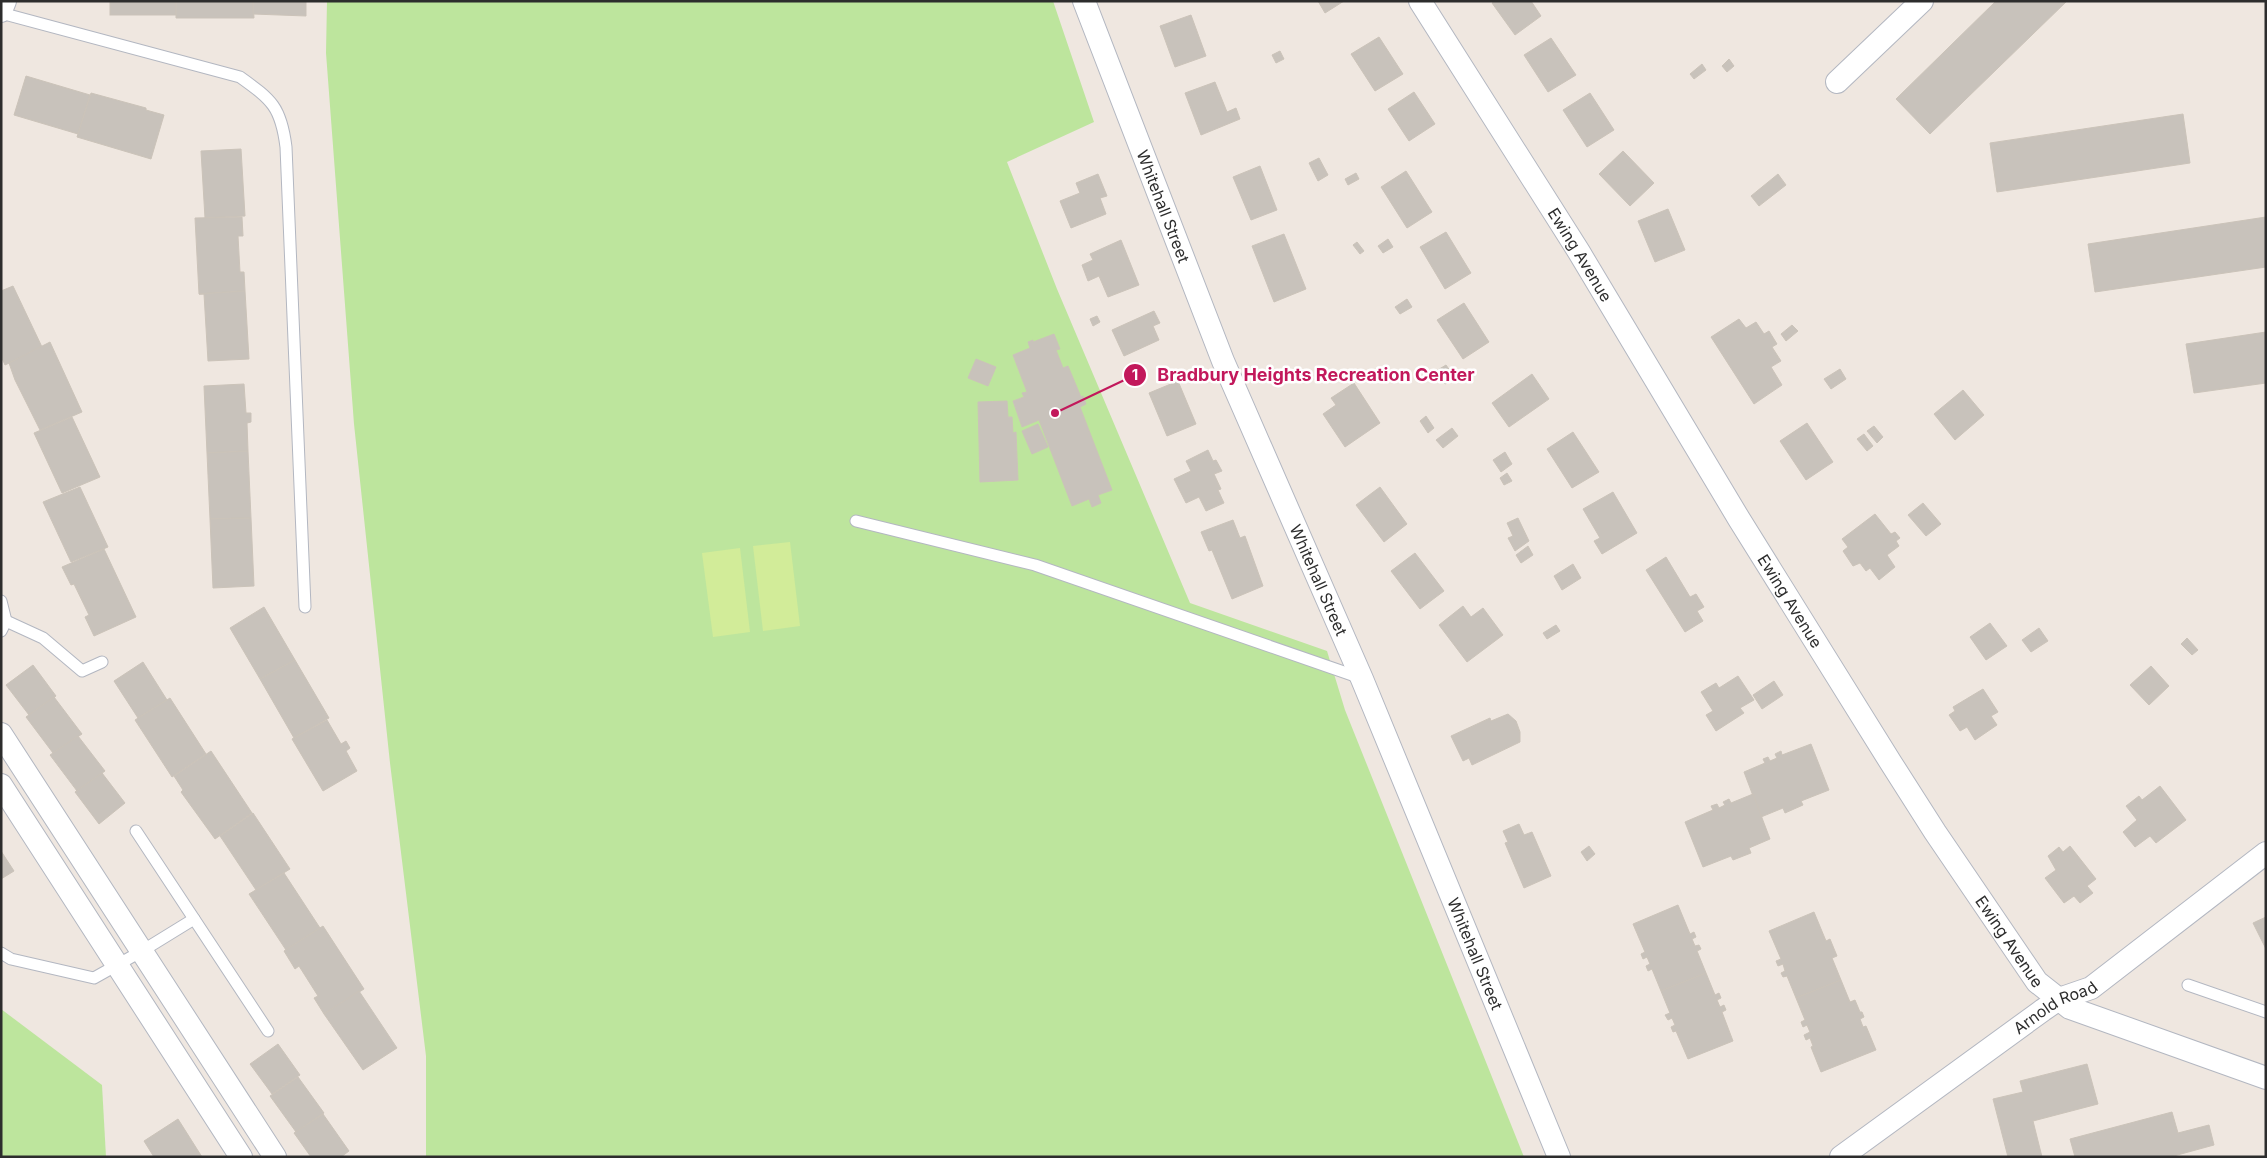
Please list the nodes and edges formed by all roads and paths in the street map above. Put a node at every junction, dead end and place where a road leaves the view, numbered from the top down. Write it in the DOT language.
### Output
graph roads {
  1 [pos="5,1"];
  2 [pos="1084,1"];
  3 [pos="1420,1"];
  4 [pos="1922,1"];
  5 [pos="1,12"];
  6 [pos="1837,82"];
  7 [pos="856,521"];
  8 [pos="1,601"];
  9 [pos="306,607"];
  10 [pos="3,626"];
  11 [pos="102,662"];
  12 [pos="1362,679"];
  13 [pos="1,734"];
  14 [pos="1,785"];
  15 [pos="136,831"];
  16 [pos="2266,853"];
  17 [pos="194,919"];
  18 [pos="142,952"];
  19 [pos="1,953"];
  20 [pos="118,965"];
  21 [pos="2188,985"];
  22 [pos="2059,999"];
  23 [pos="2266,1012"];
  24 [pos="268,1031"];
  25 [pos="2266,1078"];
  26 [pos="241,1157"];
  27 [pos="275,1157"];
  28 [pos="1559,1157"];
  29 [pos="1841,1157"];
  1 -- 5 [label="street"];
  2 -- 12 [label="street, Whitehall Street"];
  3 -- 22 [label="street, Ewing Avenue"];
  4 -- 6 [label="street"];
  5 -- 9 [label="lane"];
  7 -- 12 [label="lane"];
  8 -- 10 [label="lane"];
  10 -- 11 [label="lane"];
  12 -- 28 [label="street, Whitehall Street"];
  13 -- 18 [label="street"];
  14 -- 20 [label="street"];
  15 -- 17 [label="lane"];
  16 -- 22 [label="street, Arnold Road"];
  17 -- 18 [label="lane"];
  17 -- 24 [label="lane"];
  18 -- 20 [label="lane"];
  18 -- 27 [label="street"];
  19 -- 20 [label="lane"];
  20 -- 26 [label="street"];
  21 -- 23 [label="lane"];
  22 -- 25 [label="street, Ewing Avenue"];
  22 -- 29 [label="street, Arnold Road"];
}
